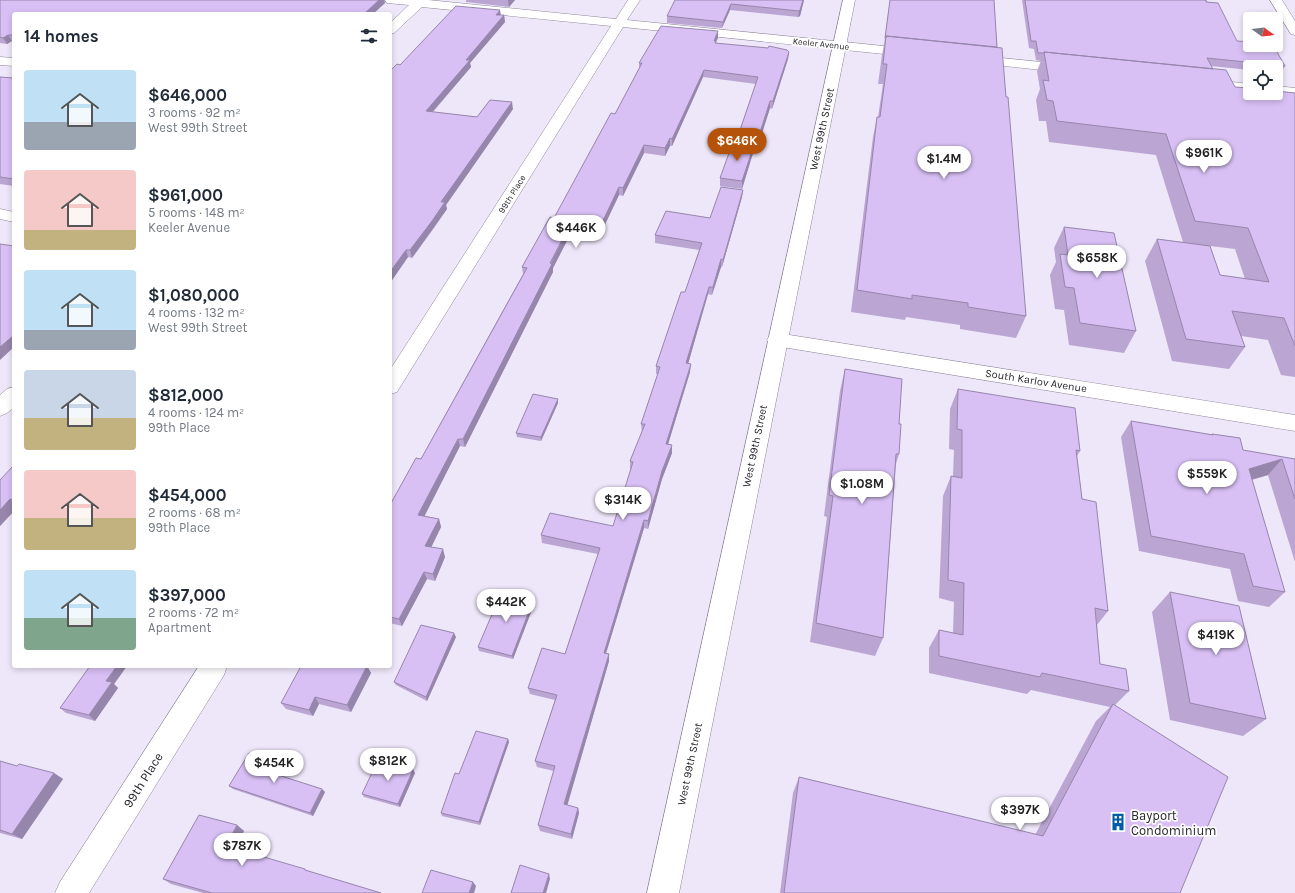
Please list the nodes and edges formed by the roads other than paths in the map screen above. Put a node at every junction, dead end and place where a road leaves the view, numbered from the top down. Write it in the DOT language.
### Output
graph roads {
  1 [pos="391,0"];
  2 [pos="634,0"];
  3 [pos="849,0"];
  4 [pos="1275,0"];
  5 [pos="420,1"];
  6 [pos="1289,1"];
  7 [pos="619,23"];
  8 [pos="392,28"];
  9 [pos="1295,31"];
  10 [pos="840,46"];
  11 [pos="927,55"];
  12 [pos="958,58"];
  13 [pos="0,61"];
  14 [pos="12,62"];
  15 [pos="1081,71"];
  16 [pos="1189,82"];
  17 [pos="1243,87"];
  18 [pos="1283,91"];
  19 [pos="1295,92"];
  20 [pos="0,214"];
  21 [pos="12,217"];
  22 [pos="777,340"];
  23 [pos="392,384"];
  24 [pos="12,396"];
  25 [pos="0,408"];
  26 [pos="1295,423"];
  27 [pos="213,668"];
  28 [pos="71,893"];
  29 [pos="663,893"];
  1 -- 5 [label="street, Keeler Avenue"];
  2 -- 7 [label="street, 99th Place"];
  3 -- 10 [label="street, West 99th Street"];
  4 -- 6 [label="street"];
  4 -- 9 [label="street"];
  5 -- 7 [label="street, Keeler Avenue"];
  5 -- 8 [label="street"];
  7 -- 10 [label="street, Keeler Avenue"];
  7 -- 23 [label="street, 99th Place"];
  10 -- 11 [label="street, Keeler Avenue"];
  10 -- 22 [label="street, West 99th Street"];
  12 -- 15 [label="street"];
  13 -- 14 [label="street"];
  16 -- 17 [label="street"];
  18 -- 19 [label="street"];
  20 -- 21 [label="street"];
  22 -- 26 [label="street, South Karlov Avenue"];
  22 -- 29 [label="street, West 99th Street"];
  24 -- 25 [label="street"];
  27 -- 28 [label="street, 99th Place"];
}
